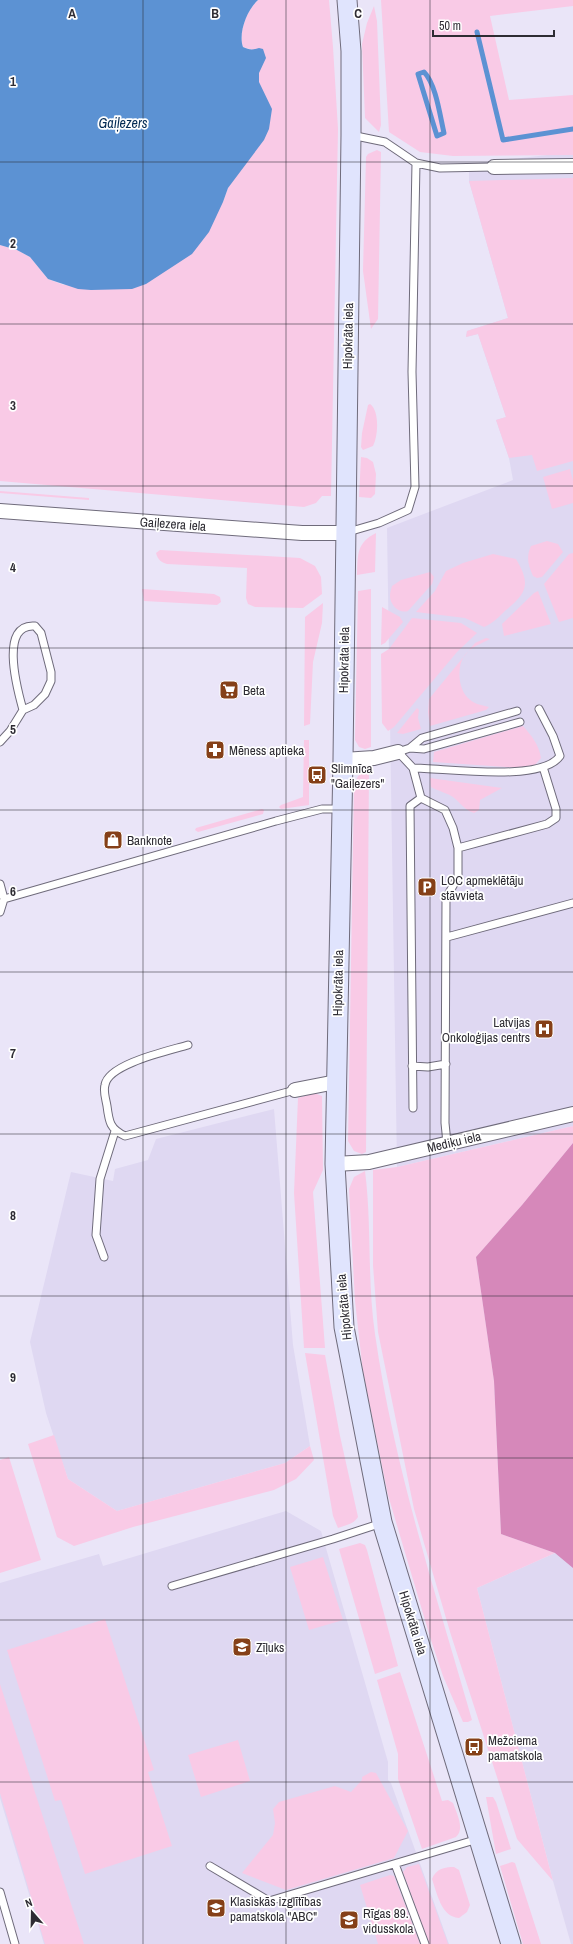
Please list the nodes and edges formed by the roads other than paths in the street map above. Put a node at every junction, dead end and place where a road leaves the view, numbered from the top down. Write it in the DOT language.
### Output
graph roads {
  1 [pos="347,0"];
  2 [pos="351,135"];
  3 [pos="416,163"];
  4 [pos="573,166"];
  5 [pos="494,167"];
  6 [pos="0,512"];
  7 [pos="345,533"];
  8 [pos="539,709"];
  9 [pos="23,710"];
  10 [pos="517,711"];
  11 [pos="520,722"];
  12 [pos="0,742"];
  13 [pos="404,750"];
  14 [pos="343,760"];
  15 [pos="543,767"];
  16 [pos="413,768"];
  17 [pos="420,798"];
  18 [pos="341,810"];
  19 [pos="458,848"];
  20 [pos="0,884"];
  21 [pos="4,899"];
  22 [pos="573,902"];
  23 [pos="0,912"];
  24 [pos="447,937"];
  25 [pos="188,1045"];
  26 [pos="446,1064"];
  27 [pos="412,1066"];
  28 [pos="336,1082"];
  29 [pos="295,1090"];
  30 [pos="413,1108"];
  31 [pos="573,1114"];
  32 [pos="115,1131"];
  33 [pos="448,1143"];
  34 [pos="335,1164"];
  35 [pos="104,1257"];
  36 [pos="382,1522"];
  37 [pos="172,1586"];
  38 [pos="479,1839"];
  39 [pos="395,1864"];
  40 [pos="210,1866"];
  41 [pos="0,1892"];
  42 [pos="15,1944"];
  43 [pos="425,1944"];
  44 [pos="511,1944"];
  1 -- 2 [label="street, Hipokrāta iela"];
  2 -- 3 [label="lane"];
  2 -- 7 [label="street, Hipokrāta iela"];
  3 -- 5 [label="lane"];
  3 -- 7 [label="lane"];
  4 -- 5 [label="street"];
  6 -- 7 [label="street, Gaiļezera iela"];
  7 -- 14 [label="street, Hipokrāta iela"];
  8 -- 15 [label="lane"];
  9 -- 9 [label="lane"];
  9 -- 12 [label="lane"];
  10 -- 13 [label="lane"];
  11 -- 13 [label="lane"];
  13 -- 14 [label="street"];
  13 -- 16 [label="lane"];
  14 -- 18 [label="street, Hipokrāta iela"];
  15 -- 16 [label="lane"];
  15 -- 19 [label="lane"];
  16 -- 17 [label="lane"];
  17 -- 19 [label="lane"];
  17 -- 27 [label="lane"];
  18 -- 21 [label="lane"];
  18 -- 28 [label="street, Hipokrāta iela"];
  19 -- 24 [label="lane"];
  20 -- 21 [label="lane"];
  21 -- 23 [label="lane"];
  22 -- 24 [label="lane"];
  24 -- 26 [label="lane"];
  25 -- 32 [label="lane"];
  26 -- 27 [label="lane"];
  26 -- 33 [label="lane"];
  27 -- 30 [label="lane"];
  28 -- 29 [label="street"];
  28 -- 34 [label="street, Hipokrāta iela"];
  29 -- 32 [label="lane"];
  31 -- 33 [label="street, Mediķu iela"];
  32 -- 35 [label="lane"];
  33 -- 34 [label="street, Mediķu iela"];
  34 -- 36 [label="street, Hipokrāta iela"];
  36 -- 37 [label="lane"];
  36 -- 38 [label="street, Hipokrāta iela"];
  38 -- 39 [label="lane"];
  38 -- 44 [label="street, Hipokrāta iela"];
  39 -- 40 [label="lane"];
  39 -- 43 [label="lane"];
  41 -- 42 [label="lane"];
}
